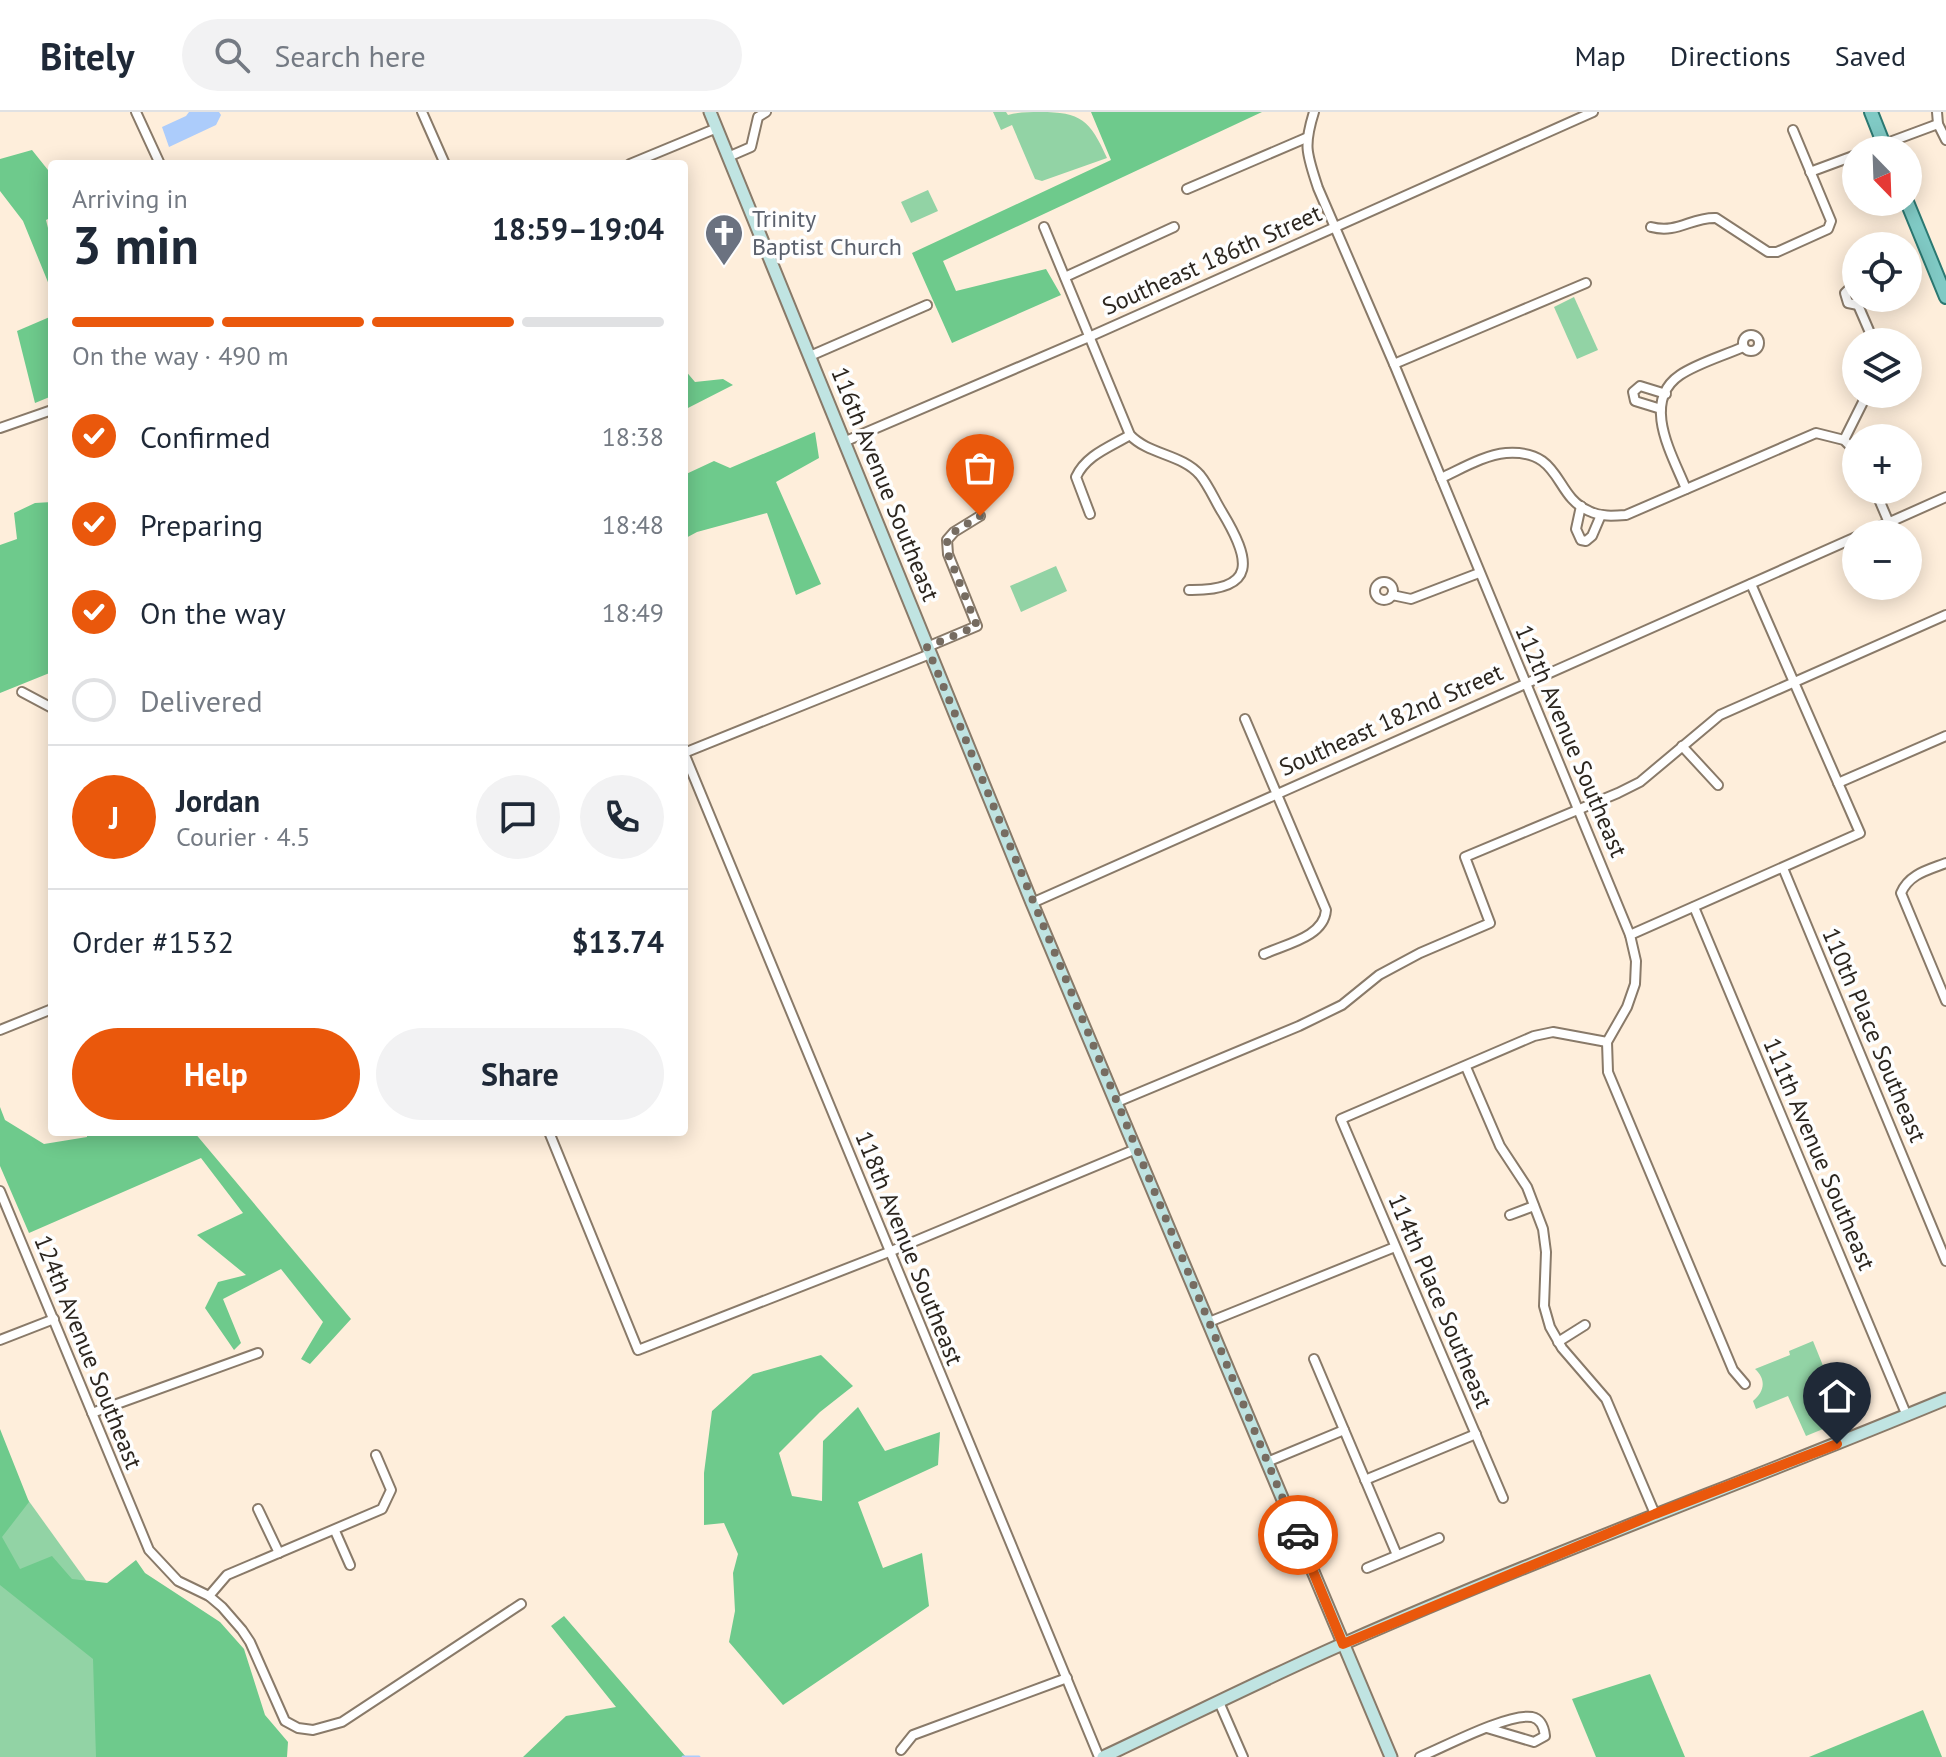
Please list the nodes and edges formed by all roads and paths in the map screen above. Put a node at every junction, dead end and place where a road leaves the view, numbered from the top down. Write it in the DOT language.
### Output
graph roads {
  1 [pos="136,112"];
  2 [pos="422,112"];
  3 [pos="710,112"];
  4 [pos="766,112"];
  5 [pos="1314,112"];
  6 [pos="1593,112"];
  7 [pos="1871,112"];
  8 [pos="1937,112"];
  9 [pos="1938,124"];
  10 [pos="717,128"];
  11 [pos="1793,130"];
  12 [pos="1881,136"];
  13 [pos="1910,136"];
  14 [pos="1306,138"];
  15 [pos="1946,140"];
  16 [pos="728,157"];
  17 [pos="158,160"];
  18 [pos="443,160"];
  19 [pos="640,160"];
  20 [pos="1842,160"];
  21 [pos="1810,172"];
  22 [pos="1187,189"];
  23 [pos="1913,216"];
  24 [pos="1044,227"];
  25 [pos="1174,227"];
  26 [pos="1335,227"];
  27 [pos="1651,227"];
  28 [pos="1065,277"];
  29 [pos="1586,283"];
  30 [pos="1946,297"];
  31 [pos="927,305"];
  32 [pos="1089,337"];
  33 [pos="1743,347"];
  34 [pos="810,356"];
  35 [pos="1394,364"];
  36 [pos="1666,394"];
  37 [pos="1662,407"];
  38 [pos="48,411"];
  39 [pos="0,428"];
  40 [pos="1130,435"];
  41 [pos="1842,440"];
  42 [pos="846,441"];
  43 [pos="1441,478"];
  44 [pos="1686,489"];
  45 [pos="1946,497"];
  46 [pos="1581,506"];
  47 [pos="1090,514"];
  48 [pos="1601,515"];
  49 [pos="980,516"];
  50 [pos="1896,520"];
  51 [pos="1842,543"];
  52 [pos="1479,573"];
  53 [pos="1751,584"];
  54 [pos="1189,590"];
  55 [pos="1392,595"];
  56 [pos="1946,615"];
  57 [pos="928,651"];
  58 [pos="1525,682"];
  59 [pos="1793,682"];
  60 [pos="22,692"];
  61 [pos="48,706"];
  62 [pos="1245,719"];
  63 [pos="1946,736"];
  64 [pos="1682,746"];
  65 [pos="688,751"];
  66 [pos="688,763"];
  67 [pos="1838,783"];
  68 [pos="1718,785"];
  69 [pos="1278,793"];
  70 [pos="1578,810"];
  71 [pos="1946,863"];
  72 [pos="1783,868"];
  73 [pos="1032,903"];
  74 [pos="1694,907"];
  75 [pos="1630,935"];
  76 [pos="1264,954"];
  77 [pos="1946,1001"];
  78 [pos="48,1011"];
  79 [pos="0,1030"];
  80 [pos="1607,1042"];
  81 [pos="1466,1067"];
  82 [pos="1117,1102"];
  83 [pos="551,1136"];
  84 [pos="1136,1149"];
  85 [pos="0,1191"];
  86 [pos="1534,1206"];
  87 [pos="1510,1215"];
  88 [pos="1395,1247"];
  89 [pos="889,1252"];
  90 [pos="1946,1261"];
  91 [pos="54,1319"];
  92 [pos="1209,1322"];
  93 [pos="1585,1325"];
  94 [pos="0,1340"];
  95 [pos="1558,1342"];
  96 [pos="258,1353"];
  97 [pos="1314,1359"];
  98 [pos="1745,1384"];
  99 [pos="1946,1399"];
  100 [pos="92,1413"];
  101 [pos="1907,1416"];
  102 [pos="1344,1430"];
  103 [pos="1476,1434"];
  104 [pos="376,1455"];
  105 [pos="1267,1462"];
  106 [pos="1365,1480"];
  107 [pos="1503,1498"];
  108 [pos="258,1509"];
  109 [pos="1655,1514"];
  110 [pos="335,1531"];
  111 [pos="1439,1538"];
  112 [pos="279,1553"];
  113 [pos="1397,1555"];
  114 [pos="350,1565"];
  115 [pos="1367,1568"];
  116 [pos="209,1596"];
  117 [pos="521,1604"];
  118 [pos="1343,1644"];
  119 [pos="1067,1678"];
  120 [pos="1219,1702"];
  121 [pos="1487,1728"];
  122 [pos="901,1750"];
  123 [pos="1101,1757"];
  124 [pos="1243,1757"];
  125 [pos="1391,1757"];
  126 [pos="1420,1757"];
  1 -- 17 [label="street"];
  2 -- 18 [label="street"];
  3 -- 10 [label="street, 116th Avenue Southeast"];
  4 -- 16 [label="street"];
  5 -- 14 [label="street, 112th Avenue Southeast"];
  6 -- 26 [label="street, Southeast 186th Street"];
  7 -- 12 [label="main road"];
  8 -- 9 [label="street"];
  9 -- 13 [label="street"];
  9 -- 15 [label="street"];
  10 -- 16 [label="street, 116th Avenue Southeast"];
  10 -- 19 [label="street"];
  11 -- 21 [label="street"];
  14 -- 22 [label="street"];
  14 -- 26 [label="street, 112th Avenue Southeast"];
  16 -- 34 [label="street, 116th Avenue Southeast"];
  20 -- 21 [label="street"];
  21 -- 27 [label="street"];
  23 -- 30 [label="main road"];
  24 -- 28 [label="street"];
  25 -- 28 [label="street"];
  26 -- 32 [label="street, Southeast 186th Street"];
  26 -- 35 [label="street, 112th Avenue Southeast"];
  28 -- 32 [label="street"];
  29 -- 35 [label="street"];
  31 -- 34 [label="street"];
  32 -- 40 [label="street"];
  32 -- 42 [label="street, Southeast 186th Street"];
  33 -- 36 [label="street"];
  34 -- 42 [label="street, 116th Avenue Southeast"];
  35 -- 43 [label="street, 112th Avenue Southeast"];
  36 -- 37 [label="street"];
  36 -- 37 [label="street"];
  37 -- 44 [label="street"];
  38 -- 39 [label="street"];
  40 -- 47 [label="street"];
  40 -- 54 [label="street"];
  41 -- 44 [label="street"];
  42 -- 57 [label="street, 116th Avenue Southeast"];
  43 -- 46 [label="street"];
  43 -- 52 [label="street, 112th Avenue Southeast"];
  44 -- 48 [label="street"];
  45 -- 50 [label="street"];
  46 -- 48 [label="street"];
  46 -- 48 [label="street"];
  49 -- 57 [label="street"];
  51 -- 53 [label="street, Southeast 182nd Street"];
  52 -- 55 [label="street"];
  52 -- 58 [label="street, 112th Avenue Southeast"];
  53 -- 58 [label="street, Southeast 182nd Street"];
  53 -- 59 [label="street"];
  56 -- 59 [label="street"];
  57 -- 65 [label="street"];
  57 -- 73 [label="street, 116th Avenue Southeast"];
  58 -- 69 [label="street, Southeast 182nd Street"];
  58 -- 70 [label="street, 112th Avenue Southeast"];
  59 -- 64 [label="street"];
  59 -- 67 [label="street"];
  60 -- 61 [label="street"];
  62 -- 69 [label="street"];
  63 -- 67 [label="street"];
  64 -- 68 [label="street"];
  64 -- 70 [label="street"];
  66 -- 89 [label="street, 118th Avenue Southeast"];
  67 -- 72 [label="street"];
  69 -- 73 [label="street, Southeast 182nd Street"];
  69 -- 76 [label="street"];
  70 -- 75 [label="street, 112th Avenue Southeast"];
  70 -- 82 [label="street"];
  71 -- 77 [label="street"];
  72 -- 74 [label="street"];
  72 -- 90 [label="street, 110th Place Southeast"];
  73 -- 82 [label="street, 116th Avenue Southeast"];
  74 -- 75 [label="street"];
  74 -- 101 [label="street, 111th Avenue Southeast"];
  75 -- 80 [label="street, 112th Avenue Southeast"];
  78 -- 79 [label="street"];
  80 -- 81 [label="street"];
  80 -- 98 [label="street"];
  81 -- 86 [label="street"];
  81 -- 88 [label="street, 114th Place Southeast"];
  82 -- 84 [label="street, 116th Avenue Southeast"];
  83 -- 89 [label="street"];
  84 -- 89 [label="street"];
  84 -- 92 [label="street, 116th Avenue Southeast"];
  85 -- 91 [label="street, 124th Avenue Southeast"];
  86 -- 87 [label="street"];
  86 -- 95 [label="street"];
  88 -- 92 [label="street"];
  88 -- 103 [label="street, 114th Place Southeast"];
  89 -- 119 [label="street, 118th Avenue Southeast"];
  91 -- 94 [label="street"];
  91 -- 100 [label="street, 124th Avenue Southeast"];
  92 -- 105 [label="street, 116th Avenue Southeast"];
  93 -- 95 [label="street"];
  95 -- 109 [label="street"];
  96 -- 100 [label="street"];
  97 -- 102 [label="street"];
  99 -- 101 [label="street"];
  100 -- 116 [label="street, 124th Avenue Southeast"];
  101 -- 109 [label="street"];
  102 -- 105 [label="street"];
  102 -- 106 [label="street"];
  103 -- 106 [label="street"];
  103 -- 107 [label="street, 114th Place Southeast"];
  104 -- 110 [label="street"];
  105 -- 118 [label="street, 116th Avenue Southeast"];
  106 -- 113 [label="street"];
  108 -- 112 [label="street"];
  109 -- 118 [label="street"];
  110 -- 112 [label="street"];
  110 -- 114 [label="street"];
  111 -- 113 [label="street"];
  112 -- 116 [label="street"];
  113 -- 115 [label="street"];
  116 -- 117 [label="street, 124th Avenue Southeast"];
  118 -- 120 [label="street"];
  118 -- 125 [label="street, 116th Avenue Southeast"];
  119 -- 122 [label="street"];
  119 -- 123 [label="street, 118th Avenue Southeast"];
  120 -- 123 [label="street"];
  120 -- 124 [label="street"];
  121 -- 121 [label="street"];
  121 -- 126 [label="street"];
}
